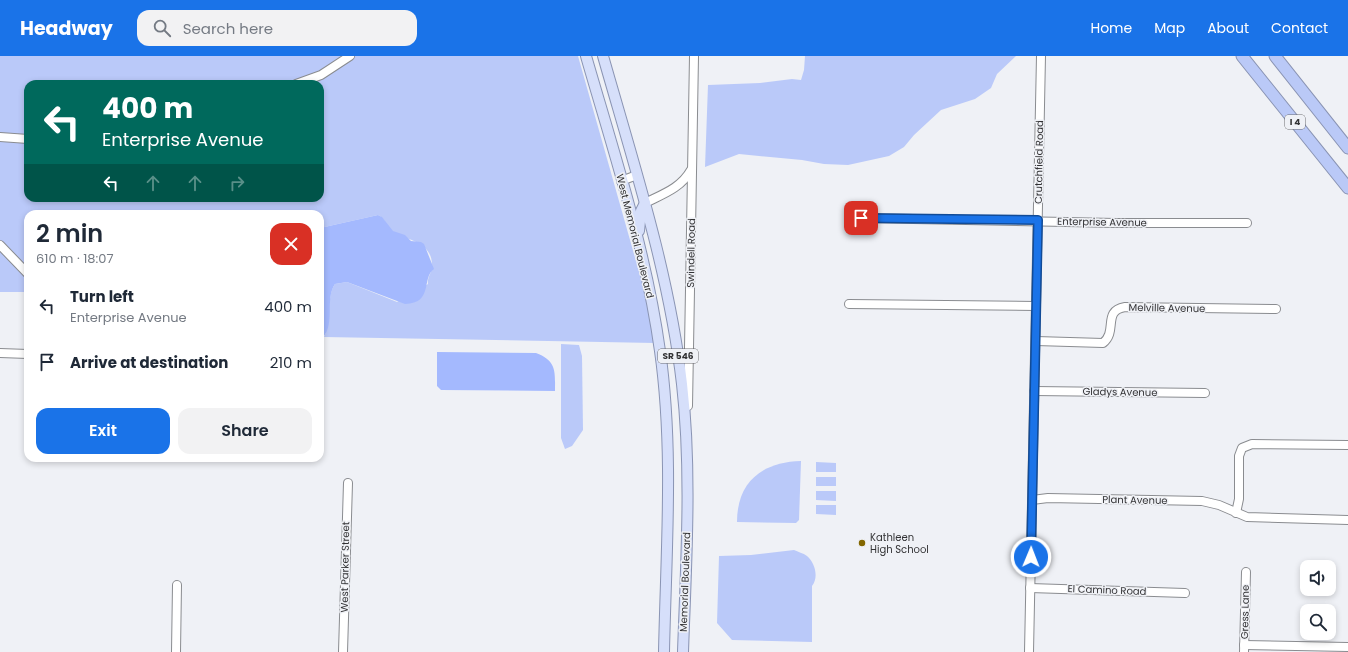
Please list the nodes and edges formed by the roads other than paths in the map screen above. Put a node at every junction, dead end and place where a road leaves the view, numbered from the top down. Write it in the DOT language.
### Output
graph roads {
  1 [pos="350,56"];
  2 [pos="586,56"];
  3 [pos="603,56"];
  4 [pos="694,56"];
  5 [pos="1041,56"];
  6 [pos="1242,56"];
  7 [pos="1275,56"];
  8 [pos="307,80"];
  9 [pos="0,137"];
  10 [pos="24,139"];
  11 [pos="1348,148"];
  12 [pos="692,167"];
  13 [pos="637,175"];
  14 [pos="621,181"];
  15 [pos="1348,188"];
  16 [pos="674,189"];
  17 [pos="692,196"];
  18 [pos="645,203"];
  19 [pos="861,218"];
  20 [pos="1038,220"];
  21 [pos="1247,223"];
  22 [pos="638,240"];
  23 [pos="0,245"];
  24 [pos="24,270"];
  25 [pos="849,304"];
  26 [pos="1036,306"];
  27 [pos="1276,309"];
  28 [pos="1036,341"];
  29 [pos="0,353"];
  30 [pos="24,354"];
  31 [pos="1034,391"];
  32 [pos="1205,393"];
  33 [pos="1348,445"];
  34 [pos="686,449"];
  35 [pos="348,483"];
  36 [pos="1032,500"];
  37 [pos="687,512"];
  38 [pos="1236,513"];
  39 [pos="667,514"];
  40 [pos="1348,520"];
  41 [pos="1246,572"];
  42 [pos="177,585"];
  43 [pos="1030,588"];
  44 [pos="1185,593"];
  45 [pos="1348,647"];
  46 [pos="1244,648"];
  47 [pos="1303,649"];
  48 [pos="176,652"];
  49 [pos="343,652"];
  50 [pos="664,652"];
  51 [pos="683,652"];
  52 [pos="1029,652"];
  1 -- 8 [label="street"];
  2 -- 14 [label="main road, West Memorial Boulevard / SR 546"];
  3 -- 13 [label="main road, West Memorial Boulevard / SR 546"];
  4 -- 12 [label="street, Swindell Road"];
  5 -- 20 [label="street, Crutchfield Road"];
  6 -- 15 [label="highway, I 4"];
  7 -- 11 [label="highway, I 4"];
  9 -- 10 [label="street"];
  12 -- 16 [label="street"];
  12 -- 17 [label="street, Swindell Road"];
  13 -- 14 [label="street"];
  13 -- 18 [label="main road, West Memorial Boulevard / SR 546"];
  14 -- 22 [label="main road, West Memorial Boulevard / SR 546"];
  16 -- 17 [label="street"];
  16 -- 18 [label="street"];
  17 -- 34 [label="street, Swindell Road"];
  18 -- 22 [label="main road"];
  18 -- 34 [label="main road, West Memorial Boulevard / SR 546"];
  19 -- 20 [label="street, Enterprise Avenue"];
  20 -- 21 [label="street, Enterprise Avenue"];
  20 -- 26 [label="street, Crutchfield Road"];
  22 -- 39 [label="main road, West Memorial Boulevard / SR 546"];
  23 -- 24 [label="street"];
  25 -- 26 [label="street"];
  26 -- 28 [label="street, Crutchfield Road"];
  27 -- 28 [label="street, Melville Avenue"];
  28 -- 31 [label="street, Crutchfield Road"];
  29 -- 30 [label="street"];
  31 -- 32 [label="street, Gladys Avenue"];
  31 -- 36 [label="street, Crutchfield Road"];
  33 -- 38 [label="street"];
  34 -- 37 [label="main road, West Memorial Boulevard / SR 546"];
  35 -- 49 [label="street, West Parker Street"];
  36 -- 38 [label="street, Plant Avenue"];
  36 -- 43 [label="street, Crutchfield Road"];
  37 -- 51 [label="main road, Memorial Boulevard / SR 546"];
  38 -- 40 [label="street, Plant Avenue"];
  39 -- 50 [label="main road, Memorial Boulevard / SR 546"];
  41 -- 46 [label="street, Gress Lane"];
  42 -- 48 [label="street"];
  43 -- 44 [label="street, El Camino Road"];
  43 -- 52 [label="street, Crutchfield Road"];
  45 -- 47 [label="street"];
  46 -- 47 [label="street"];
}
